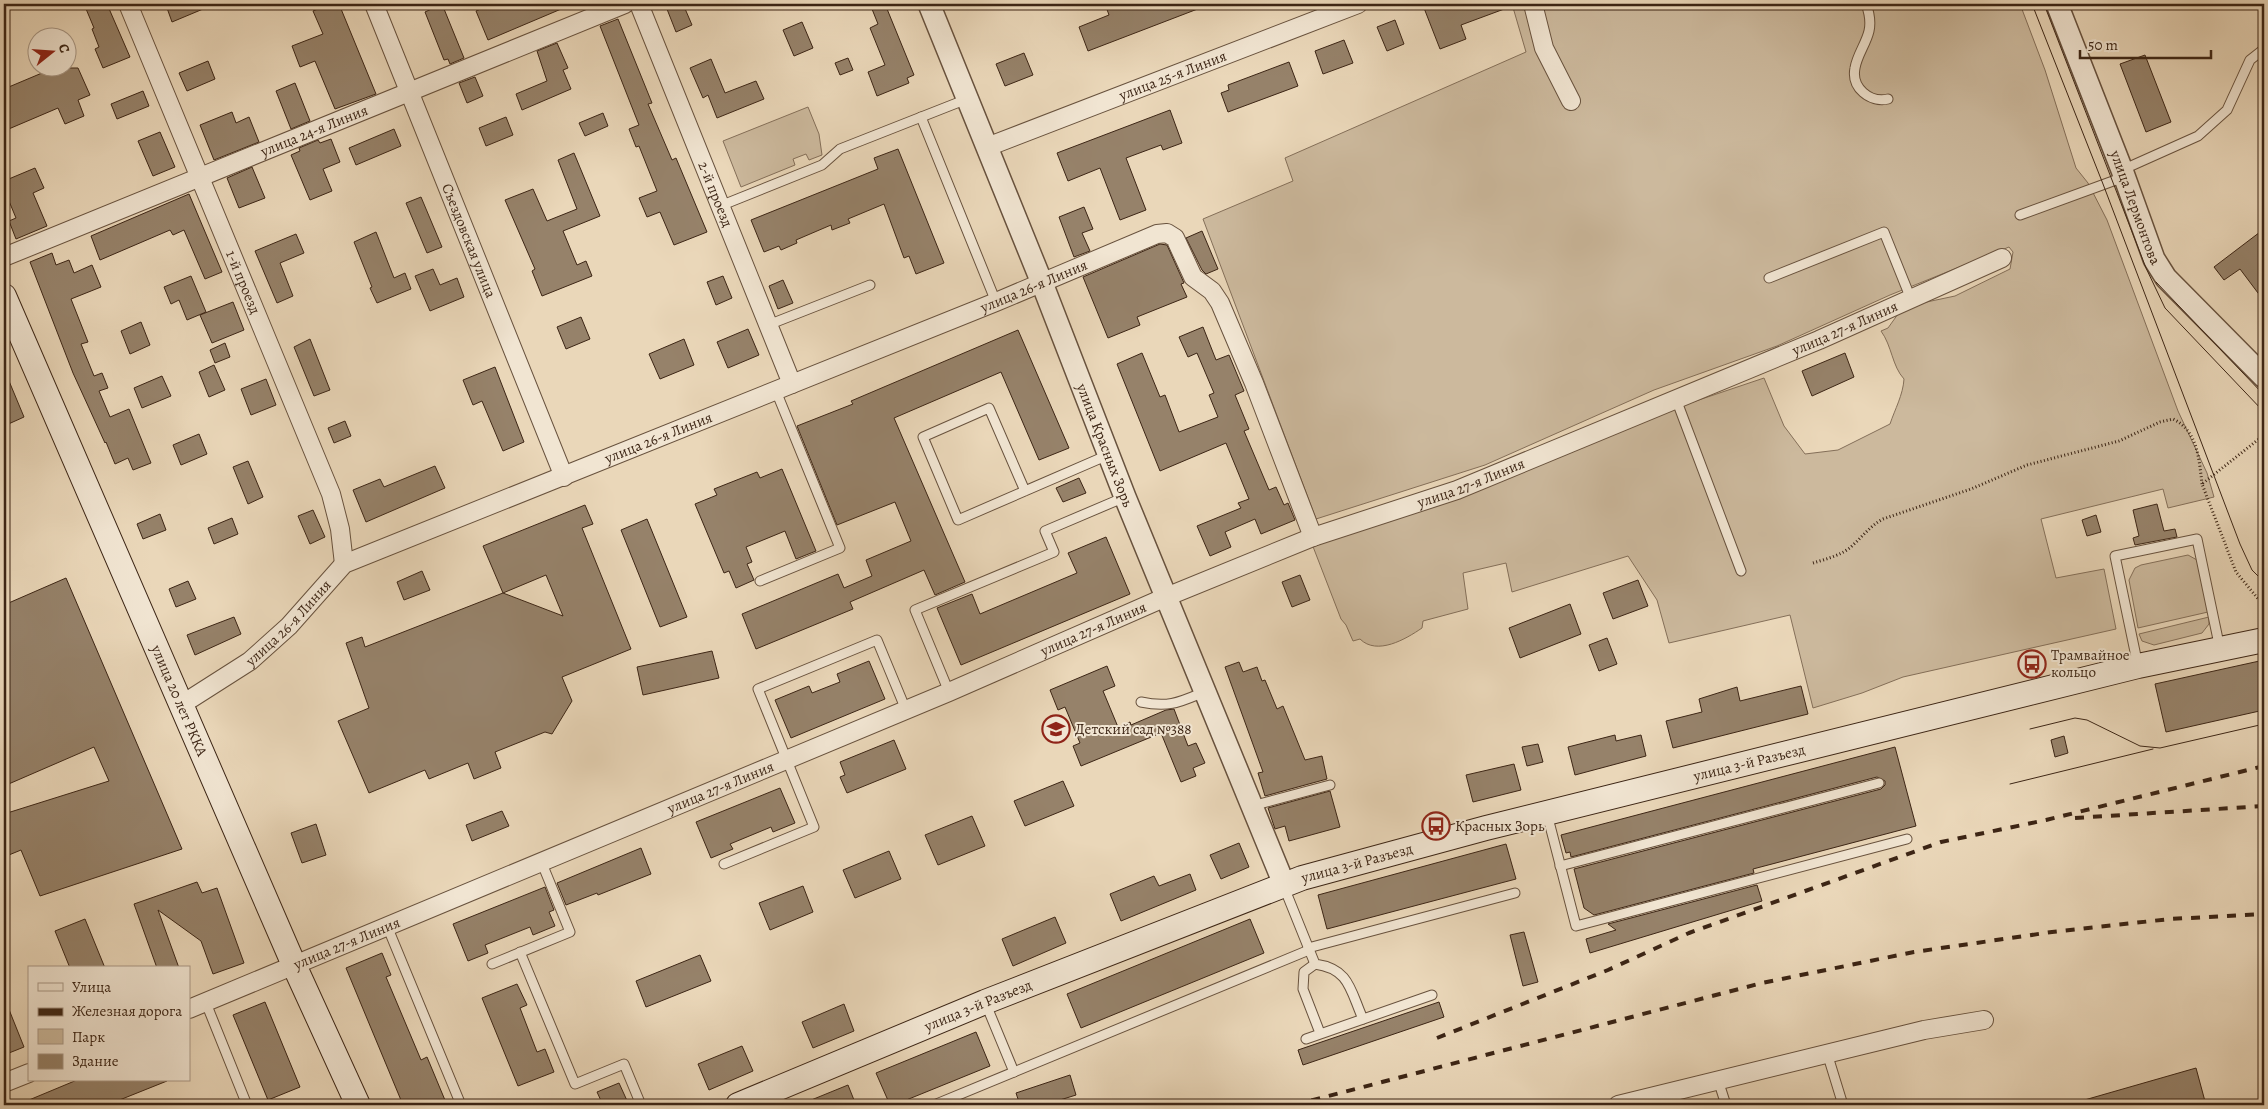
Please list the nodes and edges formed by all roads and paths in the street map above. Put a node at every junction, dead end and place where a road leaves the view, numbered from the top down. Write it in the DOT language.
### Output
graph roads {
  1 [pos="128,4"];
  2 [pos="374,4"];
  3 [pos="625,4"];
  4 [pos="639,4"];
  5 [pos="929,4"];
  6 [pos="1358,4"];
  7 [pos="1533,4"];
  8 [pos="1866,4"];
  9 [pos="2058,4"];
  10 [pos="2264,49"];
  11 [pos="410,91"];
  12 [pos="968,98"];
  13 [pos="1888,100"];
  14 [pos="1571,101"];
  15 [pos="921,117"];
  16 [pos="987,147"];
  17 [pos="2123,174"];
  18 [pos="200,176"];
  19 [pos="720,206"];
  20 [pos="2020,215"];
  21 [pos="4,257"];
  22 [pos="2002,258"];
  23 [pos="1769,278"];
  24 [pos="1042,283"];
  25 [pos="870,285"];
  26 [pos="4,296"];
  27 [pos="1911,299"];
  28 [pos="996,302"];
  29 [pos="768,326"];
  30 [pos="2264,377"];
  31 [pos="784,387"];
  32 [pos="1676,399"];
  33 [pos="2264,435"];
  34 [pos="1108,455"];
  35 [pos="564,477"];
  36 [pos="2202,484"];
  37 [pos="1025,491"];
  38 [pos="1125,497"];
  39 [pos="1314,538"];
  40 [pos="1813,563"];
  41 [pos="344,564"];
  42 [pos="1741,571"];
  43 [pos="760,581"];
  44 [pos="1166,597"];
  45 [pos="2264,606"];
  46 [pos="2264,640"];
  47 [pos="2220,650"];
  48 [pos="2138,666"];
  49 [pos="1205,691"];
  50 [pos="949,692"];
  51 [pos="1141,702"];
  52 [pos="180,705"];
  53 [pos="906,710"];
  54 [pos="787,759"];
  55 [pos="1878,783"];
  56 [pos="1330,785"];
  57 [pos="1252,806"];
  58 [pos="1546,813"];
  59 [pos="1907,839"];
  60 [pos="541,861"];
  61 [pos="724,864"];
  62 [pos="1560,866"];
  63 [pos="1284,884"];
  64 [pos="1515,893"];
  65 [pos="387,926"];
  66 [pos="1308,949"];
  67 [pos="520,952"];
  68 [pos="492,964"];
  69 [pos="1315,964"];
  70 [pos="294,965"];
  71 [pos="1432,995"];
  72 [pos="985,1002"];
  73 [pos="206,1003"];
  74 [pos="190,1009"];
  75 [pos="1362,1019"];
  76 [pos="1984,1020"];
  77 [pos="1320,1034"];
  78 [pos="1306,1038"];
  79 [pos="1827,1053"];
  80 [pos="1014,1072"];
  81 [pos="28,1073"];
  82 [pos="1718,1080"];
  83 [pos="4,1083"];
  84 [pos="247,1105"];
  85 [pos="358,1105"];
  86 [pos="461,1105"];
  87 [pos="641,1105"];
  88 [pos="740,1105"];
  89 [pos="934,1105"];
  90 [pos="1618,1105"];
  91 [pos="1726,1105"];
  92 [pos="1843,1105"];
  1 -- 18 [label="street, 1-й проезд"];
  2 -- 11 [label="street, Съездовская улица"];
  3 -- 11 [label="street, улица 24-я Линия"];
  4 -- 19 [label="street, 2-й проезд"];
  5 -- 12 [label="street, улица Красных Зорь"];
  6 -- 16 [label="street, улица 25-я Линия"];
  7 -- 14 [label="street"];
  8 -- 13 [label="lane"];
  9 -- 17 [label="street, улица Лермонтова"];
  10 -- 17 [label="lane"];
  11 -- 18 [label="street, улица 24-я Линия"];
  11 -- 35 [label="street, Съездовская улица"];
  12 -- 15 [label="lane"];
  12 -- 16 [label="street, улица Красных Зорь"];
  15 -- 19 [label="lane"];
  15 -- 28 [label="lane"];
  16 -- 24 [label="street, улица Красных Зорь"];
  17 -- 20 [label="lane"];
  17 -- 30 [label="street, улица Лермонтова"];
  18 -- 21 [label="street, улица 24-я Линия"];
  18 -- 41 [label="street, 1-й проезд"];
  19 -- 29 [label="street, 2-й проезд"];
  22 -- 27 [label="street, улица 27-я Линия"];
  23 -- 27 [label="lane"];
  24 -- 28 [label="street, улица 26-я Линия"];
  24 -- 34 [label="street, улица Красных Зорь"];
  24 -- 39 [label="street, улица 26-я Линия"];
  25 -- 29 [label="lane"];
  26 -- 52 [label="main road, улица 20 лет РККА"];
  27 -- 32 [label="street, улица 27-я Линия"];
  28 -- 31 [label="street, улица 26-я Линия"];
  29 -- 31 [label="street, 2-й проезд"];
  31 -- 35 [label="street, улица 26-я Линия"];
  31 -- 43 [label="lane"];
  32 -- 39 [label="street, улица 27-я Линия"];
  32 -- 42 [label="lane"];
  33 -- 36 [label="path"];
  34 -- 37 [label="lane"];
  34 -- 38 [label="street, улица Красных Зорь"];
  35 -- 41 [label="street, улица 26-я Линия"];
  36 -- 40 [label="path"];
  36 -- 45 [label="path"];
  37 -- 37 [label="lane"];
  38 -- 44 [label="street, улица Красных Зорь"];
  38 -- 50 [label="lane"];
  39 -- 44 [label="street, улица 27-я Линия"];
  41 -- 52 [label="street, улица 26-я Линия"];
  44 -- 49 [label="street, улица Красных Зорь"];
  44 -- 50 [label="street, улица 27-я Линия"];
  46 -- 47 [label="main road, улица 3-й Разъезд"];
  47 -- 48 [label="main road, улица 3-й Разъезд"];
  47 -- 48 [label="lane"];
  48 -- 58 [label="main road, улица 3-й Разъезд"];
  49 -- 51 [label="lane"];
  49 -- 57 [label="street, улица Красных Зорь"];
  50 -- 53 [label="street, улица 27-я Линия"];
  52 -- 70 [label="main road, улица 20 лет РККА"];
  53 -- 54 [label="street, улица 27-я Линия"];
  53 -- 54 [label="lane"];
  54 -- 60 [label="street, улица 27-я Линия"];
  54 -- 61 [label="lane"];
  55 -- 62 [label="lane"];
  56 -- 57 [label="lane"];
  57 -- 63 [label="street, улица Красных Зорь"];
  58 -- 62 [label="lane"];
  58 -- 63 [label="main road, улица 3-й Разъезд"];
  59 -- 62 [label="lane"];
  60 -- 65 [label="street, улица 27-я Линия"];
  60 -- 67 [label="lane"];
  63 -- 66 [label="lane"];
  63 -- 72 [label="main road, улица 3-й Разъезд"];
  64 -- 66 [label="lane"];
  65 -- 70 [label="street, улица 27-я Линия"];
  65 -- 86 [label="lane"];
  66 -- 69 [label="lane"];
  66 -- 80 [label="lane"];
  67 -- 68 [label="lane"];
  67 -- 87 [label="lane"];
  69 -- 75 [label="lane"];
  69 -- 77 [label="lane"];
  70 -- 73 [label="street, улица 27-я Линия"];
  70 -- 85 [label="main road, улица 20 лет РККА"];
  71 -- 75 [label="lane"];
  72 -- 80 [label="lane"];
  72 -- 88 [label="main road, улица 3-й Разъезд"];
  73 -- 74 [label="street, улица 27-я Линия"];
  73 -- 84 [label="lane"];
  75 -- 77 [label="lane"];
  76 -- 79 [label="street"];
  77 -- 78 [label="lane"];
  79 -- 82 [label="street"];
  79 -- 92 [label="lane"];
  80 -- 89 [label="lane"];
  81 -- 83 [label="street"];
  82 -- 90 [label="street"];
  82 -- 91 [label="lane"];
}
